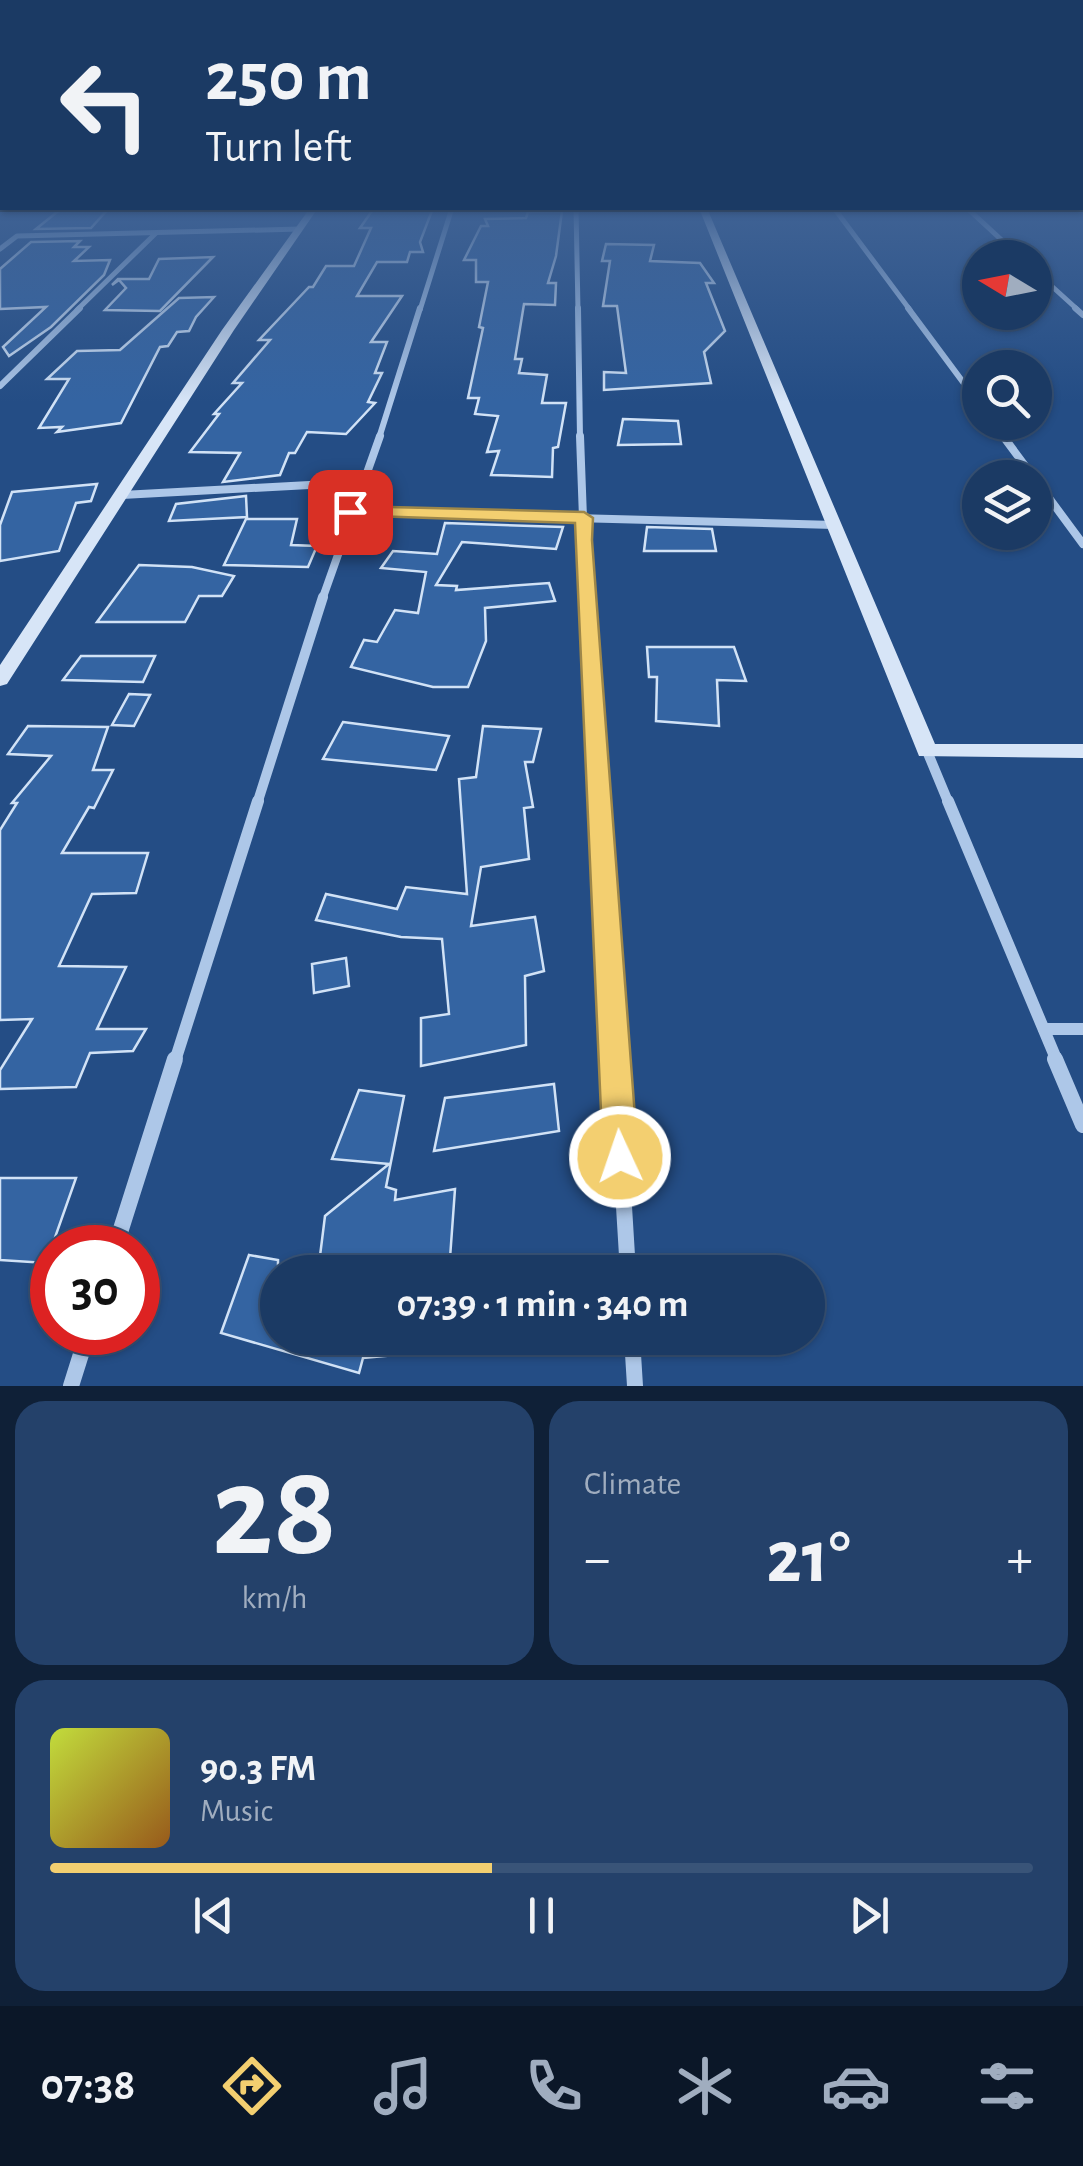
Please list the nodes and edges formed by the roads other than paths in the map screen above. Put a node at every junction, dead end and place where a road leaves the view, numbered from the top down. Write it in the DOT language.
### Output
graph roads {
  1 [pos="116,273"];
  2 [pos="268,273"];
  3 [pos="431,273"];
  4 [pos="578,273"];
  5 [pos="730,273"];
  6 [pos="882,273"];
  7 [pos="1052,287"];
  8 [pos="1083,315"];
  9 [pos="962,381"];
  10 [pos="0,386"];
  11 [pos="365,482"];
  12 [pos="122,494"];
  13 [pos="1052,502"];
  14 [pos="350,512"];
  15 [pos="584,518"];
  16 [pos="834,524"];
  17 [pos="1083,544"];
  18 [pos="0,680"];
  19 [pos="927,750"];
  20 [pos="1083,751"];
  21 [pos="1044,1029"];
  22 [pos="1083,1029"];
  23 [pos="1083,1125"];
  24 [pos="122,1225"];
  25 [pos="627,1255"];
  26 [pos="81,1355"];
  27 [pos="633,1355"];
  28 [pos="71,1386"];
  29 [pos="635,1386"];
  1 -- 10 [label="street"];
  2 -- 12 [label="street"];
  3 -- 11 [label="street"];
  4 -- 15 [label="street"];
  5 -- 16 [label="street"];
  6 -- 9 [label="street"];
  7 -- 8 [label="street"];
  11 -- 12 [label="street"];
  11 -- 14 [label="street"];
  12 -- 18 [label="street"];
  13 -- 17 [label="street"];
  14 -- 15 [label="street"];
  14 -- 24 [label="street"];
  15 -- 16 [label="street"];
  15 -- 25 [label="street"];
  16 -- 19 [label="street"];
  19 -- 20 [label="street"];
  19 -- 21 [label="street"];
  21 -- 22 [label="street"];
  21 -- 23 [label="street"];
  26 -- 28 [label="street"];
  27 -- 29 [label="street"];
}
